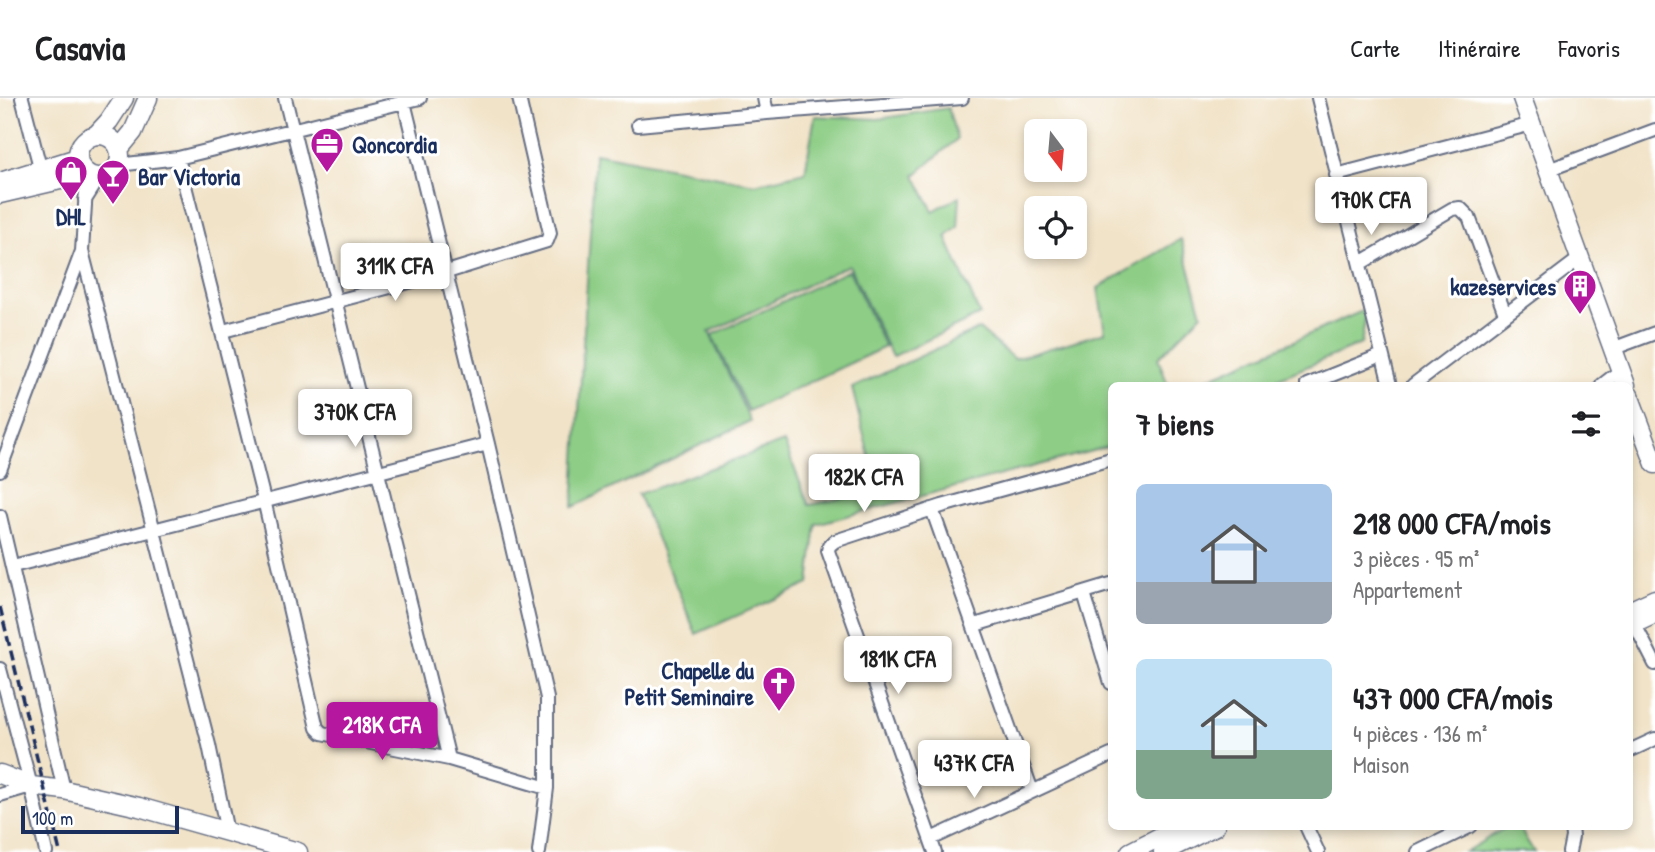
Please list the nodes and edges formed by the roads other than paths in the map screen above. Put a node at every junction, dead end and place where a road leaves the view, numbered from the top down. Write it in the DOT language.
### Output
graph roads {
  1 [pos="22,98"];
  2 [pos="124,98"];
  3 [pos="148,98"];
  4 [pos="285,98"];
  5 [pos="420,98"];
  6 [pos="519,98"];
  7 [pos="764,98"];
  8 [pos="962,98"];
  9 [pos="1318,98"];
  10 [pos="1522,98"];
  11 [pos="404,100"];
  12 [pos="880,101"];
  13 [pos="767,113"];
  14 [pos="1532,124"];
  15 [pos="639,125"];
  16 [pos="293,130"];
  17 [pos="1655,130"];
  18 [pos="96,135"];
  19 [pos="119,156"];
  20 [pos="77,158"];
  21 [pos="178,158"];
  22 [pos="1548,170"];
  23 [pos="41,171"];
  24 [pos="90,175"];
  25 [pos="1336,175"];
  26 [pos="0,182"];
  27 [pos="0,194"];
  28 [pos="82,251"];
  29 [pos="1579,259"];
  30 [pos="1361,263"];
  31 [pos="447,272"];
  32 [pos="335,302"];
  33 [pos="1505,314"];
  34 [pos="223,331"];
  35 [pos="1655,333"];
  36 [pos="1612,349"];
  37 [pos="1382,355"];
  38 [pos="1623,378"];
  39 [pos="1314,382"];
  40 [pos="1389,382"];
  41 [pos="1420,382"];
  42 [pos="1633,405"];
  43 [pos="488,444"];
  44 [pos="1108,460"];
  45 [pos="1655,463"];
  46 [pos="0,470"];
  47 [pos="378,471"];
  48 [pos="264,500"];
  49 [pos="932,509"];
  50 [pos="0,516"];
  51 [pos="154,531"];
  52 [pos="13,566"];
  53 [pos="1108,585"];
  54 [pos="1084,593"];
  55 [pos="1655,599"];
  56 [pos="1655,614"];
  57 [pos="1633,618"];
  58 [pos="1633,620"];
  59 [pos="1633,624"];
  60 [pos="975,625"];
  61 [pos="1655,664"];
  62 [pos="0,669"];
  63 [pos="1108,673"];
  64 [pos="1655,739"];
  65 [pos="1633,749"];
  66 [pos="1108,756"];
  67 [pos="449,759"];
  68 [pos="0,774"];
  69 [pos="31,786"];
  70 [pos="547,788"];
  71 [pos="64,790"];
  72 [pos="1032,791"];
  73 [pos="0,795"];
  74 [pos="1173,830"];
  75 [pos="1207,830"];
  76 [pos="1308,830"];
  77 [pos="1463,830"];
  78 [pos="1572,830"];
  79 [pos="227,832"];
  80 [pos="931,839"];
  81 [pos="46,852"];
  82 [pos="298,852"];
  83 [pos="539,852"];
  84 [pos="935,852"];
  85 [pos="1130,852"];
  86 [pos="1163,852"];
  87 [pos="1318,852"];
  88 [pos="1418,852"];
  89 [pos="1569,852"];
  1 -- 23 [label="street"];
  2 -- 18 [label="street"];
  3 -- 19 [label="street"];
  4 -- 16 [label="street"];
  5 -- 11 [label="street"];
  6 -- 31 [label="street"];
  7 -- 13 [label="street"];
  8 -- 12 [label="street"];
  9 -- 25 [label="street"];
  10 -- 14 [label="street"];
  11 -- 16 [label="street"];
  11 -- 31 [label="street"];
  12 -- 13 [label="street"];
  13 -- 15 [label="street"];
  14 -- 22 [label="street"];
  14 -- 25 [label="street"];
  16 -- 21 [label="street"];
  16 -- 32 [label="street"];
  17 -- 22 [label="street"];
  18 -- 19 [label="street"];
  18 -- 20 [label="street"];
  19 -- 21 [label="street"];
  19 -- 24 [label="street"];
  20 -- 23 [label="street"];
  20 -- 24 [label="street"];
  21 -- 34 [label="street"];
  22 -- 29 [label="street"];
  23 -- 26 [label="street"];
  24 -- 27 [label="street"];
  24 -- 28 [label="street"];
  25 -- 30 [label="street"];
  28 -- 46 [label="street"];
  28 -- 51 [label="street"];
  29 -- 33 [label="street"];
  29 -- 36 [label="street"];
  30 -- 33 [label="street"];
  30 -- 37 [label="street"];
  31 -- 32 [label="street"];
  31 -- 43 [label="street"];
  32 -- 34 [label="street"];
  32 -- 47 [label="street"];
  33 -- 41 [label="street"];
  34 -- 48 [label="street"];
  35 -- 36 [label="street"];
  36 -- 38 [label="street"];
  37 -- 39 [label="street"];
  37 -- 40 [label="street"];
  42 -- 45 [label="street"];
  43 -- 47 [label="street"];
  43 -- 70 [label="street"];
  44 -- 49 [label="street"];
  47 -- 48 [label="street"];
  47 -- 67 [label="street"];
  48 -- 51 [label="street"];
  48 -- 67 [label="street"];
  49 -- 60 [label="street"];
  49 -- 80 [label="street"];
  50 -- 52 [label="street"];
  51 -- 52 [label="street"];
  51 -- 79 [label="street"];
  52 -- 71 [label="street"];
  53 -- 54 [label="street"];
  54 -- 60 [label="street"];
  54 -- 63 [label="street"];
  55 -- 57 [label="street"];
  56 -- 58 [label="street"];
  59 -- 61 [label="street"];
  60 -- 72 [label="street"];
  62 -- 69 [label="street"];
  64 -- 65 [label="street"];
  66 -- 72 [label="street"];
  67 -- 70 [label="street"];
  68 -- 69 [label="street"];
  69 -- 71 [label="street"];
  69 -- 73 [label="street"];
  69 -- 81 [label="street"];
  70 -- 83 [label="street"];
  71 -- 79 [label="street"];
  72 -- 80 [label="street"];
  74 -- 85 [label="street"];
  75 -- 86 [label="street"];
  76 -- 87 [label="street"];
  77 -- 88 [label="street"];
  78 -- 89 [label="street"];
  79 -- 82 [label="street"];
  80 -- 84 [label="street"];
}
